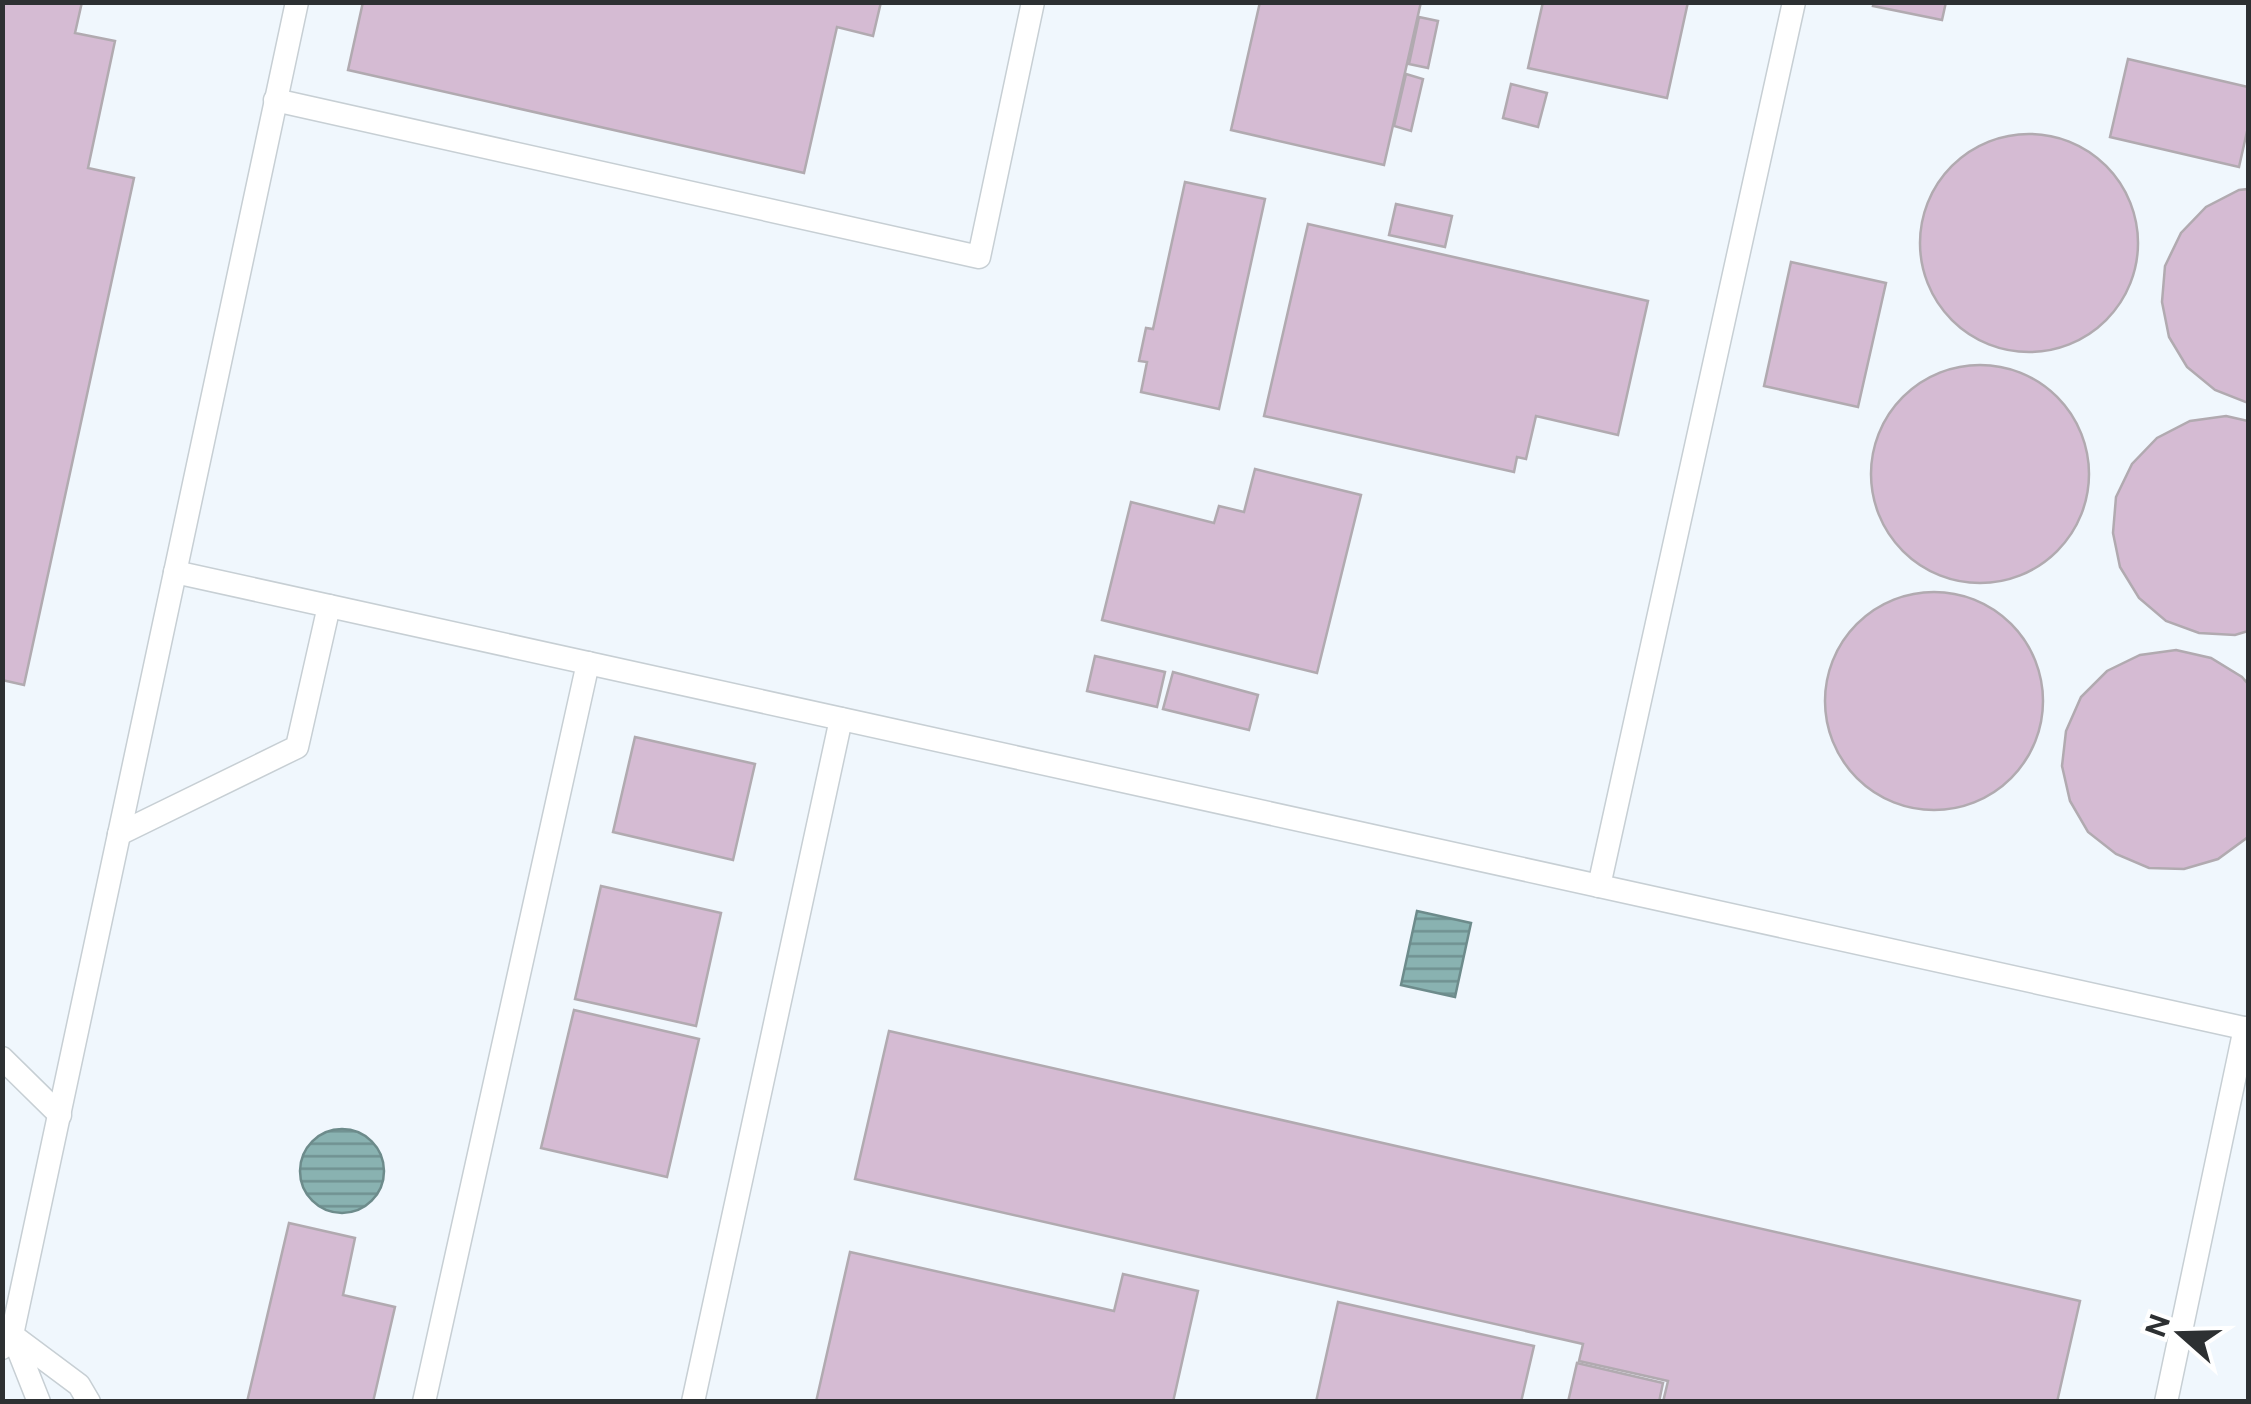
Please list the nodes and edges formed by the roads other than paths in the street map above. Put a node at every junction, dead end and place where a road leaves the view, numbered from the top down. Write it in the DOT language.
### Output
graph roads {
  1 [pos="297,2"];
  2 [pos="1033,2"];
  3 [pos="1794,2"];
  4 [pos="276,100"];
  5 [pos="175,572"];
  6 [pos="329,606"];
  7 [pos="588,663"];
  8 [pos="841,719"];
  9 [pos="119,834"];
  10 [pos="1599,886"];
  11 [pos="2247,1029"];
  12 [pos="2,1058"];
  13 [pos="60,1116"];
  14 [pos="6,1340"];
  15 [pos="39,1402"];
  16 [pos="90,1402"];
  17 [pos="424,1402"];
  18 [pos="694,1402"];
  19 [pos="2166,1402"];
  1 -- 4 [label="lane"];
  2 -- 4 [label="lane"];
  3 -- 10 [label="lane"];
  4 -- 5 [label="lane"];
  5 -- 6 [label="lane"];
  5 -- 9 [label="lane"];
  6 -- 7 [label="lane"];
  6 -- 9 [label="lane"];
  7 -- 8 [label="lane"];
  7 -- 17 [label="lane"];
  8 -- 10 [label="lane"];
  8 -- 18 [label="lane"];
  9 -- 13 [label="lane"];
  10 -- 11 [label="lane"];
  11 -- 19 [label="lane"];
  12 -- 13 [label="lane"];
  13 -- 14 [label="lane"];
  14 -- 15 [label="lane"];
  14 -- 16 [label="lane"];
}
